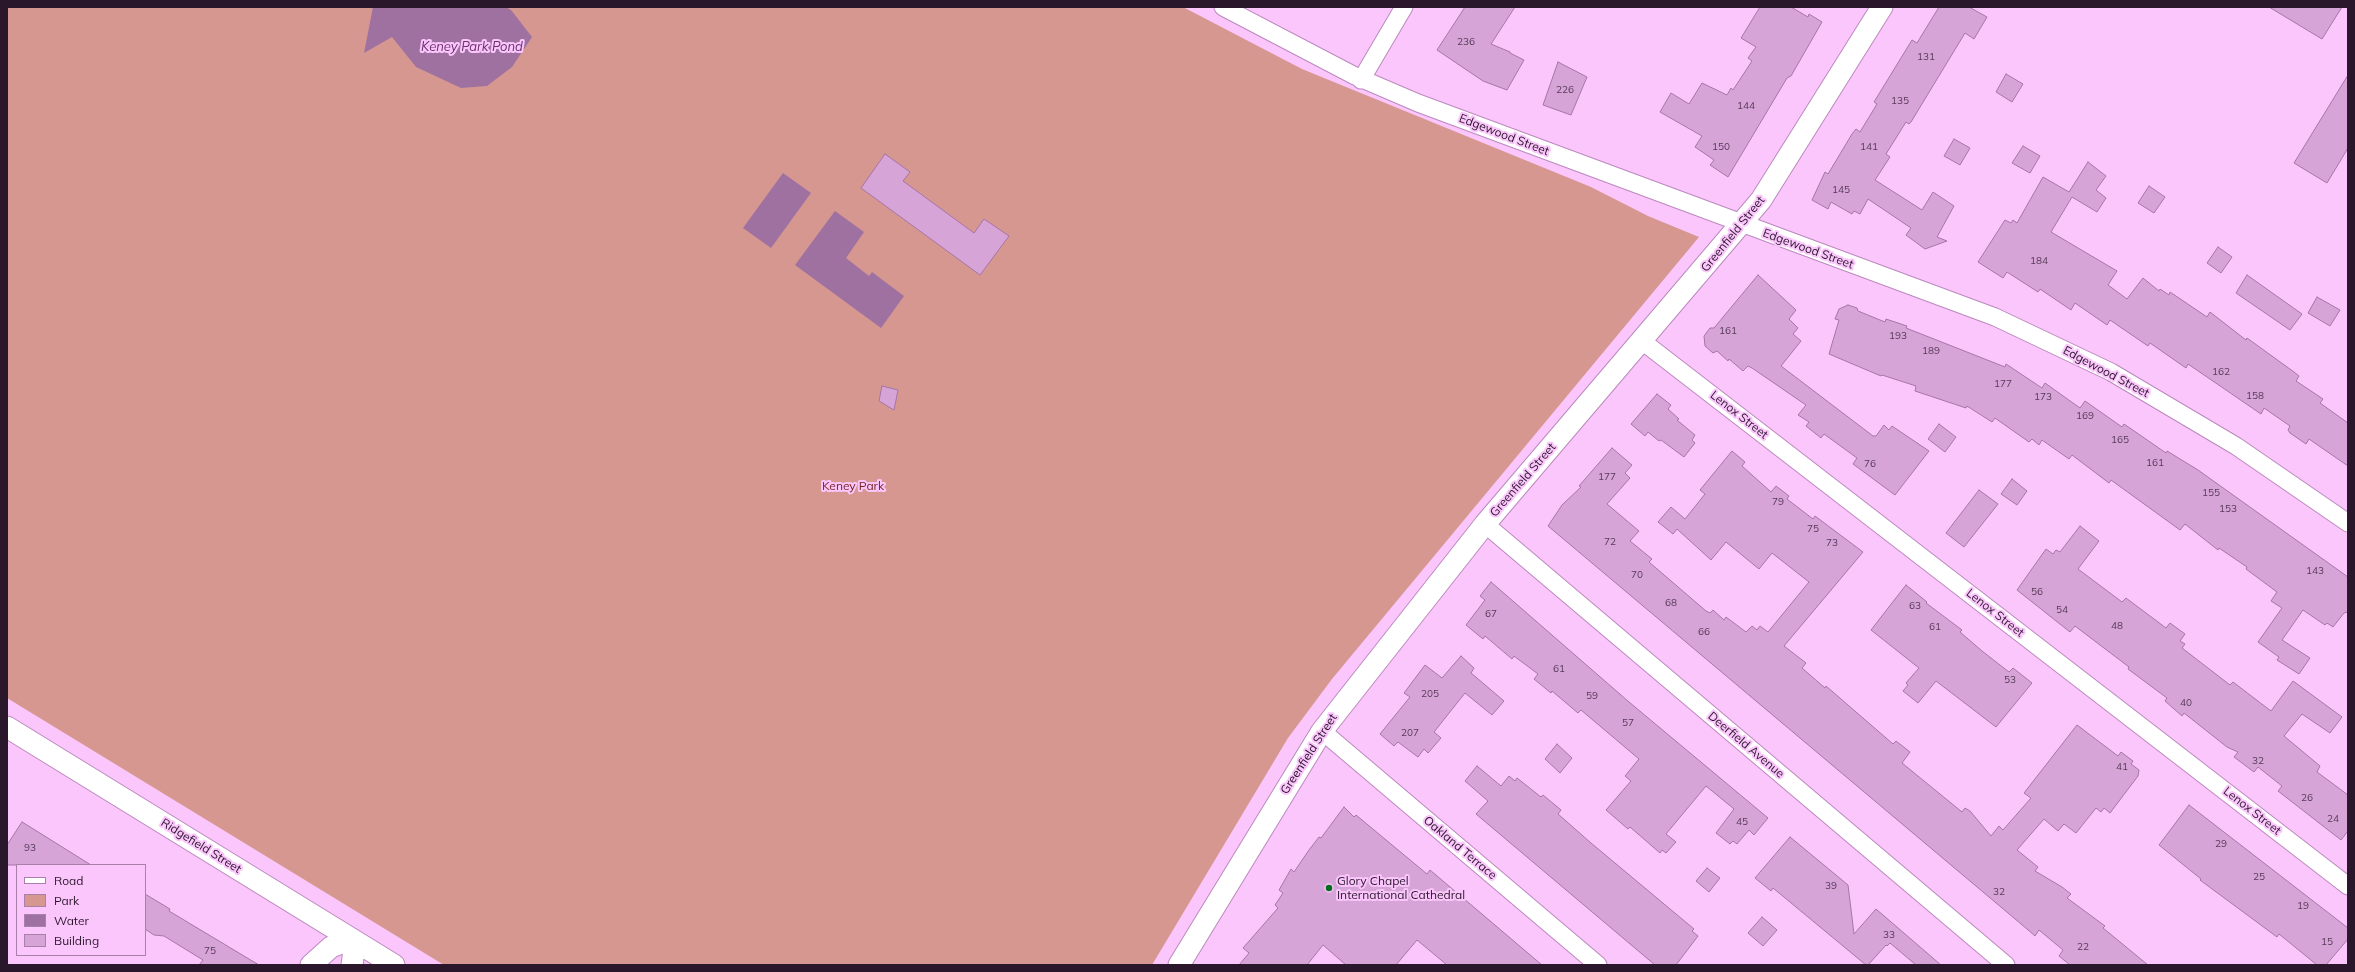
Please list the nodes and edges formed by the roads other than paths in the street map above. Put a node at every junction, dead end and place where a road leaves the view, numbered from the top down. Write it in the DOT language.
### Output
graph roads {
  1 [pos="1224,7"];
  2 [pos="1404,7"];
  3 [pos="1882,7"];
  4 [pos="1361,80"];
  5 [pos="1742,224"];
  6 [pos="1642,340"];
  7 [pos="2348,523"];
  8 [pos="1485,524"];
  9 [pos="7,727"];
  10 [pos="1322,731"];
  11 [pos="2348,886"];
  12 [pos="352,939"];
  13 [pos="311,965"];
  14 [pos="352,965"];
  15 [pos="394,965"];
  16 [pos="1179,965"];
  17 [pos="1598,965"];
  18 [pos="2006,965"];
  1 -- 4 [label="street, Edgewood Street"];
  2 -- 4 [label="street"];
  3 -- 5 [label="street, Greenfield Street"];
  4 -- 5 [label="street, Edgewood Street"];
  5 -- 6 [label="street, Greenfield Street"];
  5 -- 7 [label="street, Edgewood Street"];
  6 -- 8 [label="street, Greenfield Street"];
  6 -- 11 [label="street, Lenox Street"];
  8 -- 10 [label="street, Greenfield Street"];
  8 -- 18 [label="street, Deerfield Avenue"];
  9 -- 12 [label="street, Ridgefield Street"];
  10 -- 16 [label="street, Greenfield Street"];
  10 -- 17 [label="street, Oakland Terrace"];
  12 -- 13 [label="street"];
  12 -- 14 [label="street"];
  12 -- 15 [label="street, Ridgefield Street"];
}
